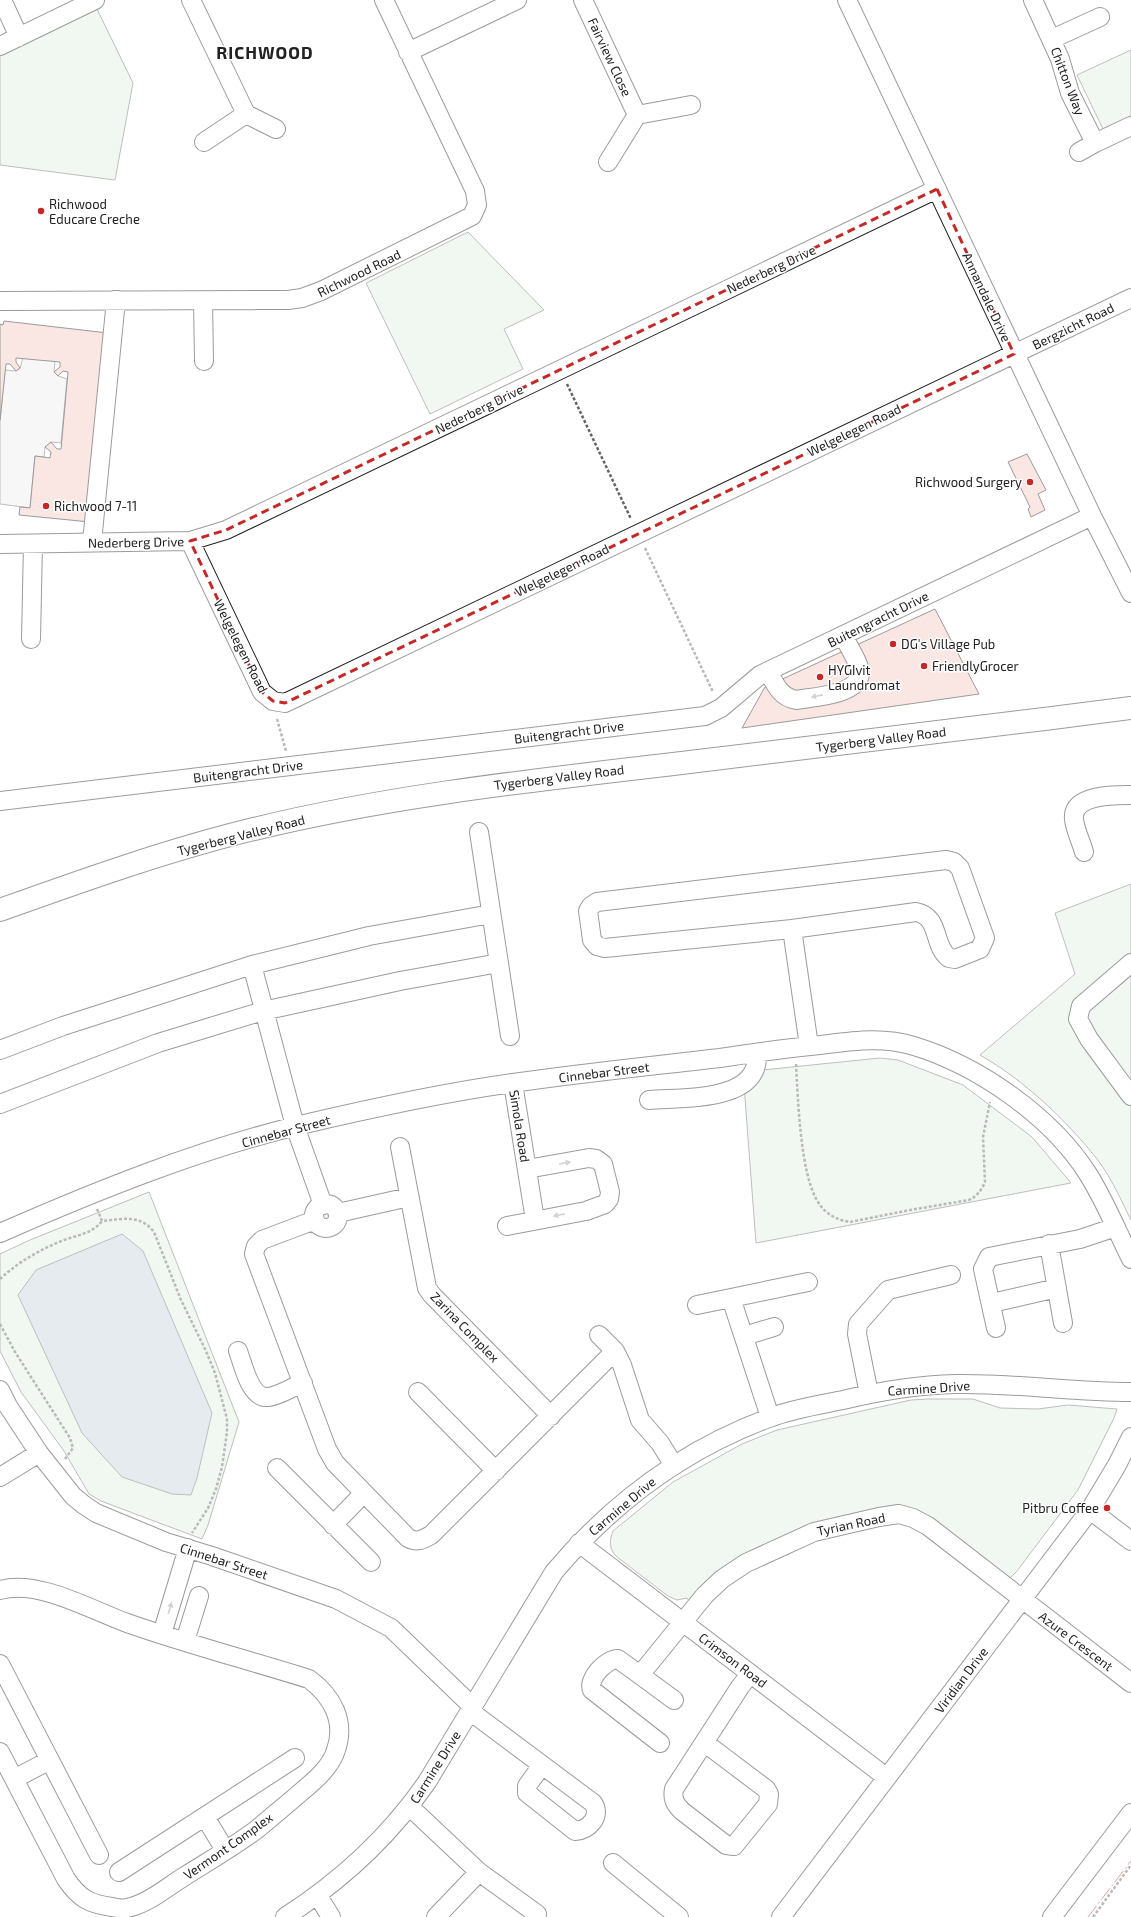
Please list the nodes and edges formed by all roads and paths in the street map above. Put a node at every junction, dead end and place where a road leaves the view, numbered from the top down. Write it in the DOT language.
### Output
graph roads {
  1 [pos="2,0"];
  2 [pos="95,0"];
  3 [pos="191,0"];
  4 [pos="384,0"];
  5 [pos="517,0"];
  6 [pos="583,0"];
  7 [pos="847,0"];
  8 [pos="1033,0"];
  9 [pos="1100,16"];
  10 [pos="19,36"];
  11 [pos="1052,39"];
  12 [pos="0,46"];
  13 [pos="408,52"];
  14 [pos="691,105"];
  15 [pos="246,114"];
  16 [pos="637,115"];
  17 [pos="1131,126"];
  18 [pos="276,129"];
  19 [pos="204,142"];
  20 [pos="1095,143"];
  21 [pos="1079,152"];
  22 [pos="608,162"];
  23 [pos="937,189"];
  24 [pos="1131,298"];
  25 [pos="116,300"];
  26 [pos="0,301"];
  27 [pos="203,301"];
  28 [pos="1014,354"];
  29 [pos="204,361"];
  30 [pos="1092,516"];
  31 [pos="190,541"];
  32 [pos="92,542"];
  33 [pos="0,544"];
  34 [pos="33,544"];
  35 [pos="1131,593"];
  36 [pos="843,635"];
  37 [pos="31,639"];
  38 [pos="768,671"];
  39 [pos="273,701"];
  40 [pos="1131,708"];
  41 [pos="290,766"];
  42 [pos="1131,795"];
  43 [pos="0,801"];
  44 [pos="479,832"];
  45 [pos="1084,852"];
  46 [pos="0,910"];
  47 [pos="491,914"];
  48 [pos="792,929"];
  49 [pos="499,963"];
  50 [pos="1131,963"];
  51 [pos="252,965"];
  52 [pos="263,1011"];
  53 [pos="510,1036"];
  54 [pos="809,1046"];
  55 [pos="0,1050"];
  56 [pos="757,1053"];
  57 [pos="796,1063"];
  58 [pos="513,1083"];
  59 [pos="1131,1096"];
  60 [pos="990,1099"];
  61 [pos="648,1100"];
  62 [pos="0,1104"];
  63 [pos="295,1126"];
  64 [pos="400,1147"];
  65 [pos="527,1169"];
  66 [pos="410,1197"];
  67 [pos="97,1209"];
  68 [pos="325,1213"];
  69 [pos="535,1220"];
  70 [pos="102,1221"];
  71 [pos="507,1226"];
  72 [pos="0,1233"];
  73 [pos="1123,1234"];
  74 [pos="1049,1244"];
  75 [pos="1131,1259"];
  76 [pos="951,1275"];
  77 [pos="0,1279"];
  78 [pos="808,1282"];
  79 [pos="1057,1288"];
  80 [pos="731,1298"];
  81 [pos="992,1303"];
  82 [pos="697,1305"];
  83 [pos="1063,1323"];
  84 [pos="0,1324"];
  85 [pos="774,1327"];
  86 [pos="996,1328"];
  87 [pos="599,1335"];
  88 [pos="744,1336"];
  89 [pos="238,1351"];
  90 [pos="615,1352"];
  91 [pos="303,1383"];
  92 [pos="0,1390"];
  93 [pos="418,1392"];
  94 [pos="1131,1392"];
  95 [pos="869,1394"];
  96 [pos="551,1416"];
  97 [pos="770,1417"];
  98 [pos="1131,1437"];
  99 [pos="40,1453"];
  100 [pos="65,1459"];
  101 [pos="673,1464"];
  102 [pos="277,1468"];
  103 [pos="496,1471"];
  104 [pos="0,1477"];
  105 [pos="364,1493"];
  106 [pos="1090,1510"];
  107 [pos="333,1525"];
  108 [pos="1131,1541"];
  109 [pos="579,1543"];
  110 [pos="189,1544"];
  111 [pos="370,1562"];
  112 [pos="0,1590"];
  113 [pos="199,1596"];
  114 [pos="1022,1599"];
  115 [pos="682,1622"];
  116 [pos="162,1634"];
  117 [pos="185,1641"];
  118 [pos="0,1664"];
  119 [pos="750,1674"];
  120 [pos="640,1676"];
  121 [pos="1131,1683"];
  122 [pos="674,1700"];
  123 [pos="471,1709"];
  124 [pos="660,1743"];
  125 [pos="704,1743"];
  126 [pos="0,1752"];
  127 [pos="295,1758"];
  128 [pos="50,1760"];
  129 [pos="542,1765"];
  130 [pos="886,1778"];
  131 [pos="14,1779"];
  132 [pos="410,1807"];
  133 [pos="1131,1813"];
  134 [pos="204,1817"];
  135 [pos="225,1850"];
  136 [pos="99,1855"];
  137 [pos="613,1863"];
  138 [pos="1131,1865"];
  139 [pos="119,1872"];
  140 [pos="479,1872"];
  141 [pos="318,1896"];
  142 [pos="537,1914"];
  143 [pos="285,1917"];
  144 [pos="331,1917"];
  145 [pos="436,1917"];
  146 [pos="679,1917"];
  147 [pos="781,1917"];
  148 [pos="1052,1917"];
  149 [pos="1093,1917"];
  1 -- 10 [label="street"];
  2 -- 10 [label="street"];
  3 -- 15 [label="street"];
  4 -- 13 [label="street, Richwood Road"];
  5 -- 13 [label="street"];
  6 -- 16 [label="street, Fairview Close"];
  7 -- 23 [label="street, Annandale Drive"];
  8 -- 11 [label="street, Chitton Way"];
  9 -- 11 [label="street, Chitton Way"];
  10 -- 12 [label="street"];
  11 -- 20 [label="street, Chitton Way"];
  13 -- 27 [label="street, Richwood Road"];
  14 -- 16 [label="street"];
  15 -- 18 [label="street"];
  15 -- 19 [label="street"];
  16 -- 22 [label="street"];
  17 -- 20 [label="street"];
  20 -- 21 [label="street"];
  23 -- 28 [label="street, Annandale Drive"];
  23 -- 31 [label="street, Nederberg Drive"];
  24 -- 28 [label="street, Bergzicht Road"];
  25 -- 26 [label="street, Richwood Road"];
  25 -- 27 [label="street, Richwood Road"];
  25 -- 32 [label="street"];
  27 -- 29 [label="street"];
  28 -- 30 [label="street, Annandale Drive"];
  28 -- 39 [label="street, Welgelegen Road"];
  30 -- 35 [label="street, Annandale Drive"];
  30 -- 36 [label="street, Buitengracht Drive"];
  31 -- 32 [label="street, Nederberg Drive"];
  31 -- 39 [label="street, Welgelegen Road"];
  32 -- 34 [label="street, Nederberg Drive"];
  33 -- 34 [label="street, Nederberg Drive"];
  34 -- 37 [label="street"];
  36 -- 38 [label="street, Buitengracht Drive"];
  36 -- 38 [label="street, one-way"];
  38 -- 41 [label="street, Buitengracht Drive"];
  39 -- 41 [label="path"];
  40 -- 46 [label="main road, Tygerberg Valley Road"];
  41 -- 43 [label="street, Buitengracht Drive"];
  42 -- 45 [label="street"];
  44 -- 47 [label="street"];
  47 -- 49 [label="street"];
  47 -- 51 [label="street"];
  48 -- 48 [label="street"];
  48 -- 54 [label="street"];
  49 -- 52 [label="street"];
  49 -- 53 [label="street"];
  50 -- 59 [label="street"];
  51 -- 52 [label="street"];
  51 -- 55 [label="street"];
  52 -- 62 [label="street"];
  52 -- 63 [label="street"];
  54 -- 56 [label="street, Cinnebar Street"];
  54 -- 73 [label="street, Cinnebar Street"];
  56 -- 58 [label="street, Cinnebar Street"];
  56 -- 61 [label="street"];
  57 -- 60 [label="path"];
  58 -- 63 [label="street, Cinnebar Street"];
  58 -- 65 [label="street, Simola Road"];
  63 -- 68 [label="street"];
  63 -- 72 [label="street, Cinnebar Street"];
  64 -- 66 [label="street, Zarina Complex"];
  65 -- 69 [label="street, Simola Road"];
  65 -- 69 [label="street, Simola Road, one-way"];
  66 -- 68 [label="street"];
  66 -- 96 [label="street, Zarina Complex"];
  67 -- 70 [label="path"];
  68 -- 91 [label="street"];
  69 -- 71 [label="street, Simola Road"];
  70 -- 77 [label="path"];
  70 -- 110 [label="path"];
  73 -- 74 [label="street"];
  73 -- 75 [label="street, Cinnebar Street"];
  74 -- 79 [label="street"];
  74 -- 81 [label="street"];
  76 -- 95 [label="street"];
  78 -- 80 [label="street"];
  79 -- 81 [label="street"];
  79 -- 83 [label="street"];
  80 -- 82 [label="street"];
  80 -- 88 [label="street"];
  81 -- 86 [label="street"];
  84 -- 100 [label="path"];
  85 -- 88 [label="street"];
  87 -- 90 [label="street"];
  88 -- 97 [label="street"];
  89 -- 91 [label="street"];
  90 -- 96 [label="street"];
  90 -- 101 [label="street"];
  91 -- 105 [label="street"];
  92 -- 99 [label="street, Cinnebar Street"];
  93 -- 103 [label="street"];
  94 -- 95 [label="street, Carmine Drive"];
  95 -- 97 [label="street, Carmine Drive"];
  96 -- 103 [label="street"];
  97 -- 101 [label="street, Carmine Drive"];
  98 -- 106 [label="street, Viridian Drive"];
  99 -- 104 [label="street"];
  99 -- 110 [label="street, Cinnebar Street"];
  101 -- 109 [label="street, Carmine Drive"];
  102 -- 107 [label="street"];
  103 -- 105 [label="street"];
  105 -- 107 [label="street"];
  106 -- 108 [label="street"];
  106 -- 114 [label="street, Viridian Drive"];
  107 -- 111 [label="street"];
  109 -- 115 [label="street, Crimson Road"];
  109 -- 123 [label="street, Carmine Drive"];
  116 -- 110 [label="street, one-way"];
  110 -- 123 [label="street, Cinnebar Street"];
  112 -- 116 [label="street, Vermont Complex"];
  113 -- 117 [label="street"];
  114 -- 115 [label="street, Tyrian Road"];
  114 -- 121 [label="street, Azure Crescent"];
  114 -- 130 [label="street, Viridian Drive"];
  115 -- 119 [label="street, Crimson Road"];
  115 -- 120 [label="street, Tyrian Road"];
  116 -- 117 [label="street, Vermont Complex"];
  117 -- 135 [label="street, Vermont Complex"];
  118 -- 128 [label="street"];
  119 -- 125 [label="street"];
  119 -- 130 [label="street, Crimson Road"];
  120 -- 122 [label="street"];
  120 -- 124 [label="street"];
  123 -- 129 [label="street, Cinnebar Street"];
  123 -- 132 [label="street, Carmine Drive"];
  125 -- 125 [label="street"];
  126 -- 131 [label="street, Vermont Complex"];
  127 -- 134 [label="street"];
  128 -- 131 [label="street"];
  128 -- 136 [label="street"];
  130 -- 147 [label="street, Viridian Drive"];
  131 -- 135 [label="street, Vermont Complex"];
  132 -- 140 [label="street"];
  132 -- 141 [label="street, Carmine Drive"];
  133 -- 148 [label="street"];
  134 -- 135 [label="street"];
  134 -- 139 [label="street"];
  137 -- 146 [label="street"];
  138 -- 149 [label="path"];
  140 -- 142 [label="street"];
  140 -- 145 [label="street"];
  141 -- 143 [label="street, Carmine Drive"];
  141 -- 144 [label="street"];
}
